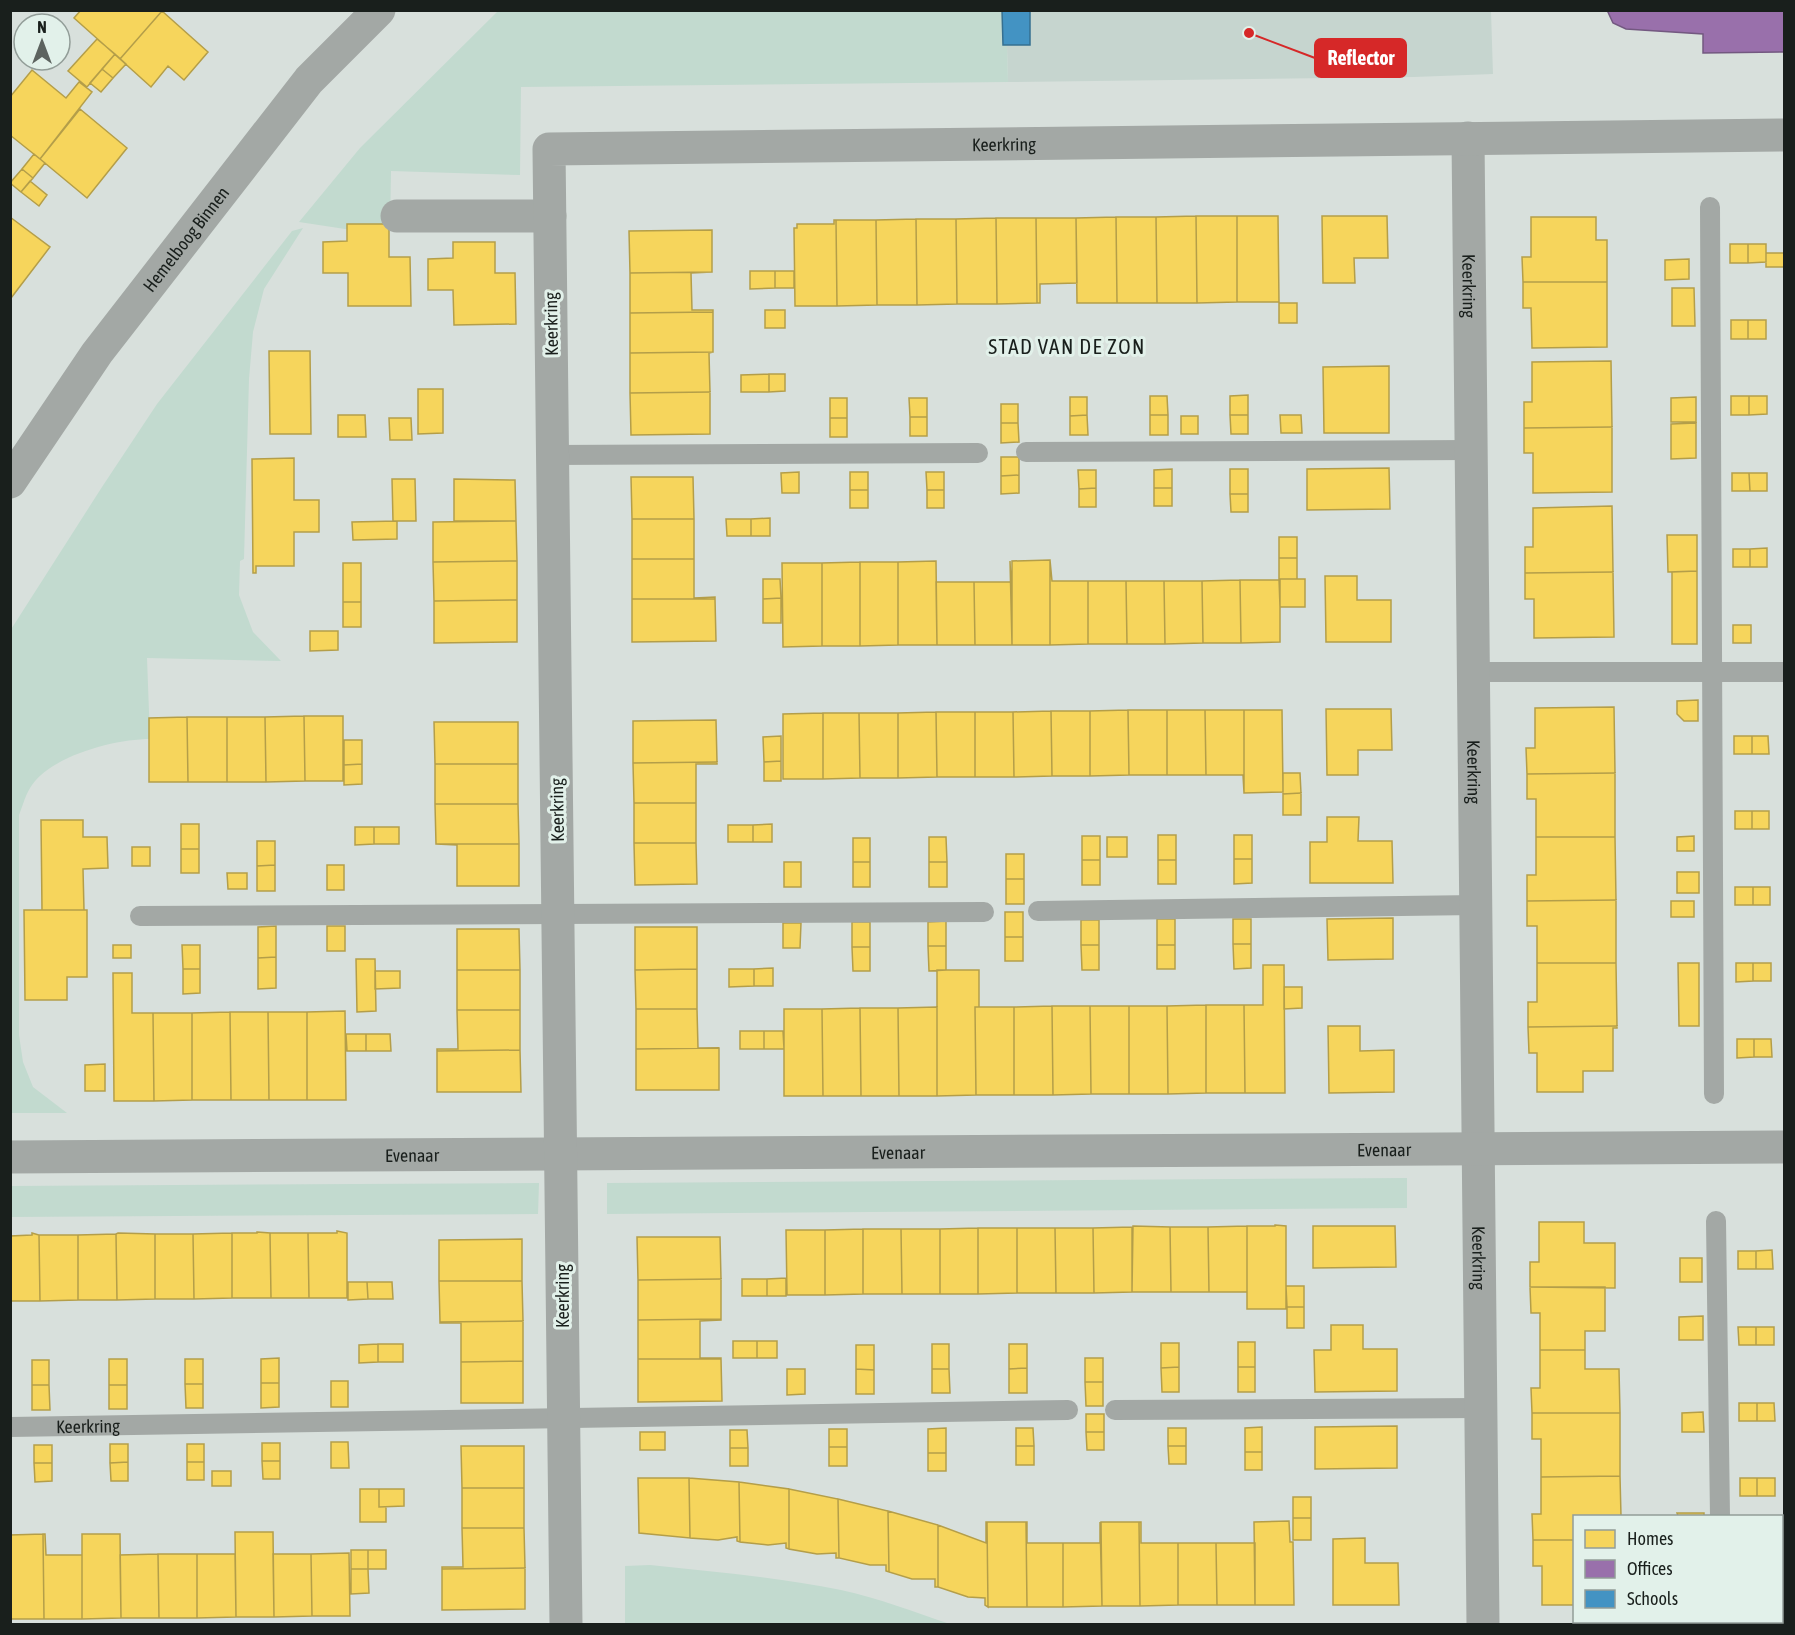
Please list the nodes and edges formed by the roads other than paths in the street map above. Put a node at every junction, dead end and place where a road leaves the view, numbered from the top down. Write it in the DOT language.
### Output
graph roads {
  1 [pos="379,10"];
  2 [pos="1785,135"];
  3 [pos="1468,138"];
  4 [pos="1710,207"];
  5 [pos="398,216"];
  6 [pos="550,216"];
  7 [pos="1471,450"];
  8 [pos="1026,452"];
  9 [pos="978,453"];
  10 [pos="552,455"];
  11 [pos="10,482"];
  12 [pos="1712,671"];
  13 [pos="1474,672"];
  14 [pos="1785,672"];
  15 [pos="1476,905"];
  16 [pos="1038,911"];
  17 [pos="984,912"];
  18 [pos="558,914"];
  19 [pos="140,916"];
  20 [pos="1714,1094"];
  21 [pos="1785,1147"];
  22 [pos="1478,1149"];
  23 [pos="560,1154"];
  24 [pos="10,1157"];
  25 [pos="1716,1221"];
  26 [pos="1481,1408"];
  27 [pos="1068,1410"];
  28 [pos="1115,1410"];
  29 [pos="563,1418"];
  30 [pos="10,1427"];
  31 [pos="1720,1515"];
  32 [pos="566,1624"];
  33 [pos="1483,1624"];
  1 -- 11 [label="street, Hemelboog Binnen"];
  2 -- 3 [label="street, Keerkring"];
  3 -- 6 [label="street, Keerkring"];
  3 -- 7 [label="street, Keerkring"];
  4 -- 12 [label="lane"];
  5 -- 6 [label="street"];
  6 -- 10 [label="street, Keerkring"];
  7 -- 8 [label="lane"];
  7 -- 13 [label="street, Keerkring"];
  9 -- 10 [label="lane"];
  10 -- 18 [label="street, Keerkring"];
  12 -- 13 [label="lane"];
  12 -- 14 [label="lane"];
  12 -- 20 [label="lane"];
  13 -- 15 [label="street, Keerkring"];
  15 -- 16 [label="lane"];
  15 -- 22 [label="street, Keerkring"];
  17 -- 18 [label="lane"];
  18 -- 19 [label="lane"];
  18 -- 23 [label="street, Keerkring"];
  21 -- 22 [label="street, Evenaar"];
  22 -- 23 [label="street, Evenaar"];
  22 -- 26 [label="street, Keerkring"];
  23 -- 24 [label="street, Evenaar"];
  23 -- 29 [label="street, Keerkring"];
  25 -- 31 [label="lane"];
  26 -- 28 [label="lane"];
  26 -- 33 [label="street, Keerkring"];
  27 -- 29 [label="lane, Keerkring"];
  29 -- 30 [label="lane, Keerkring"];
  29 -- 32 [label="street, Keerkring"];
}
